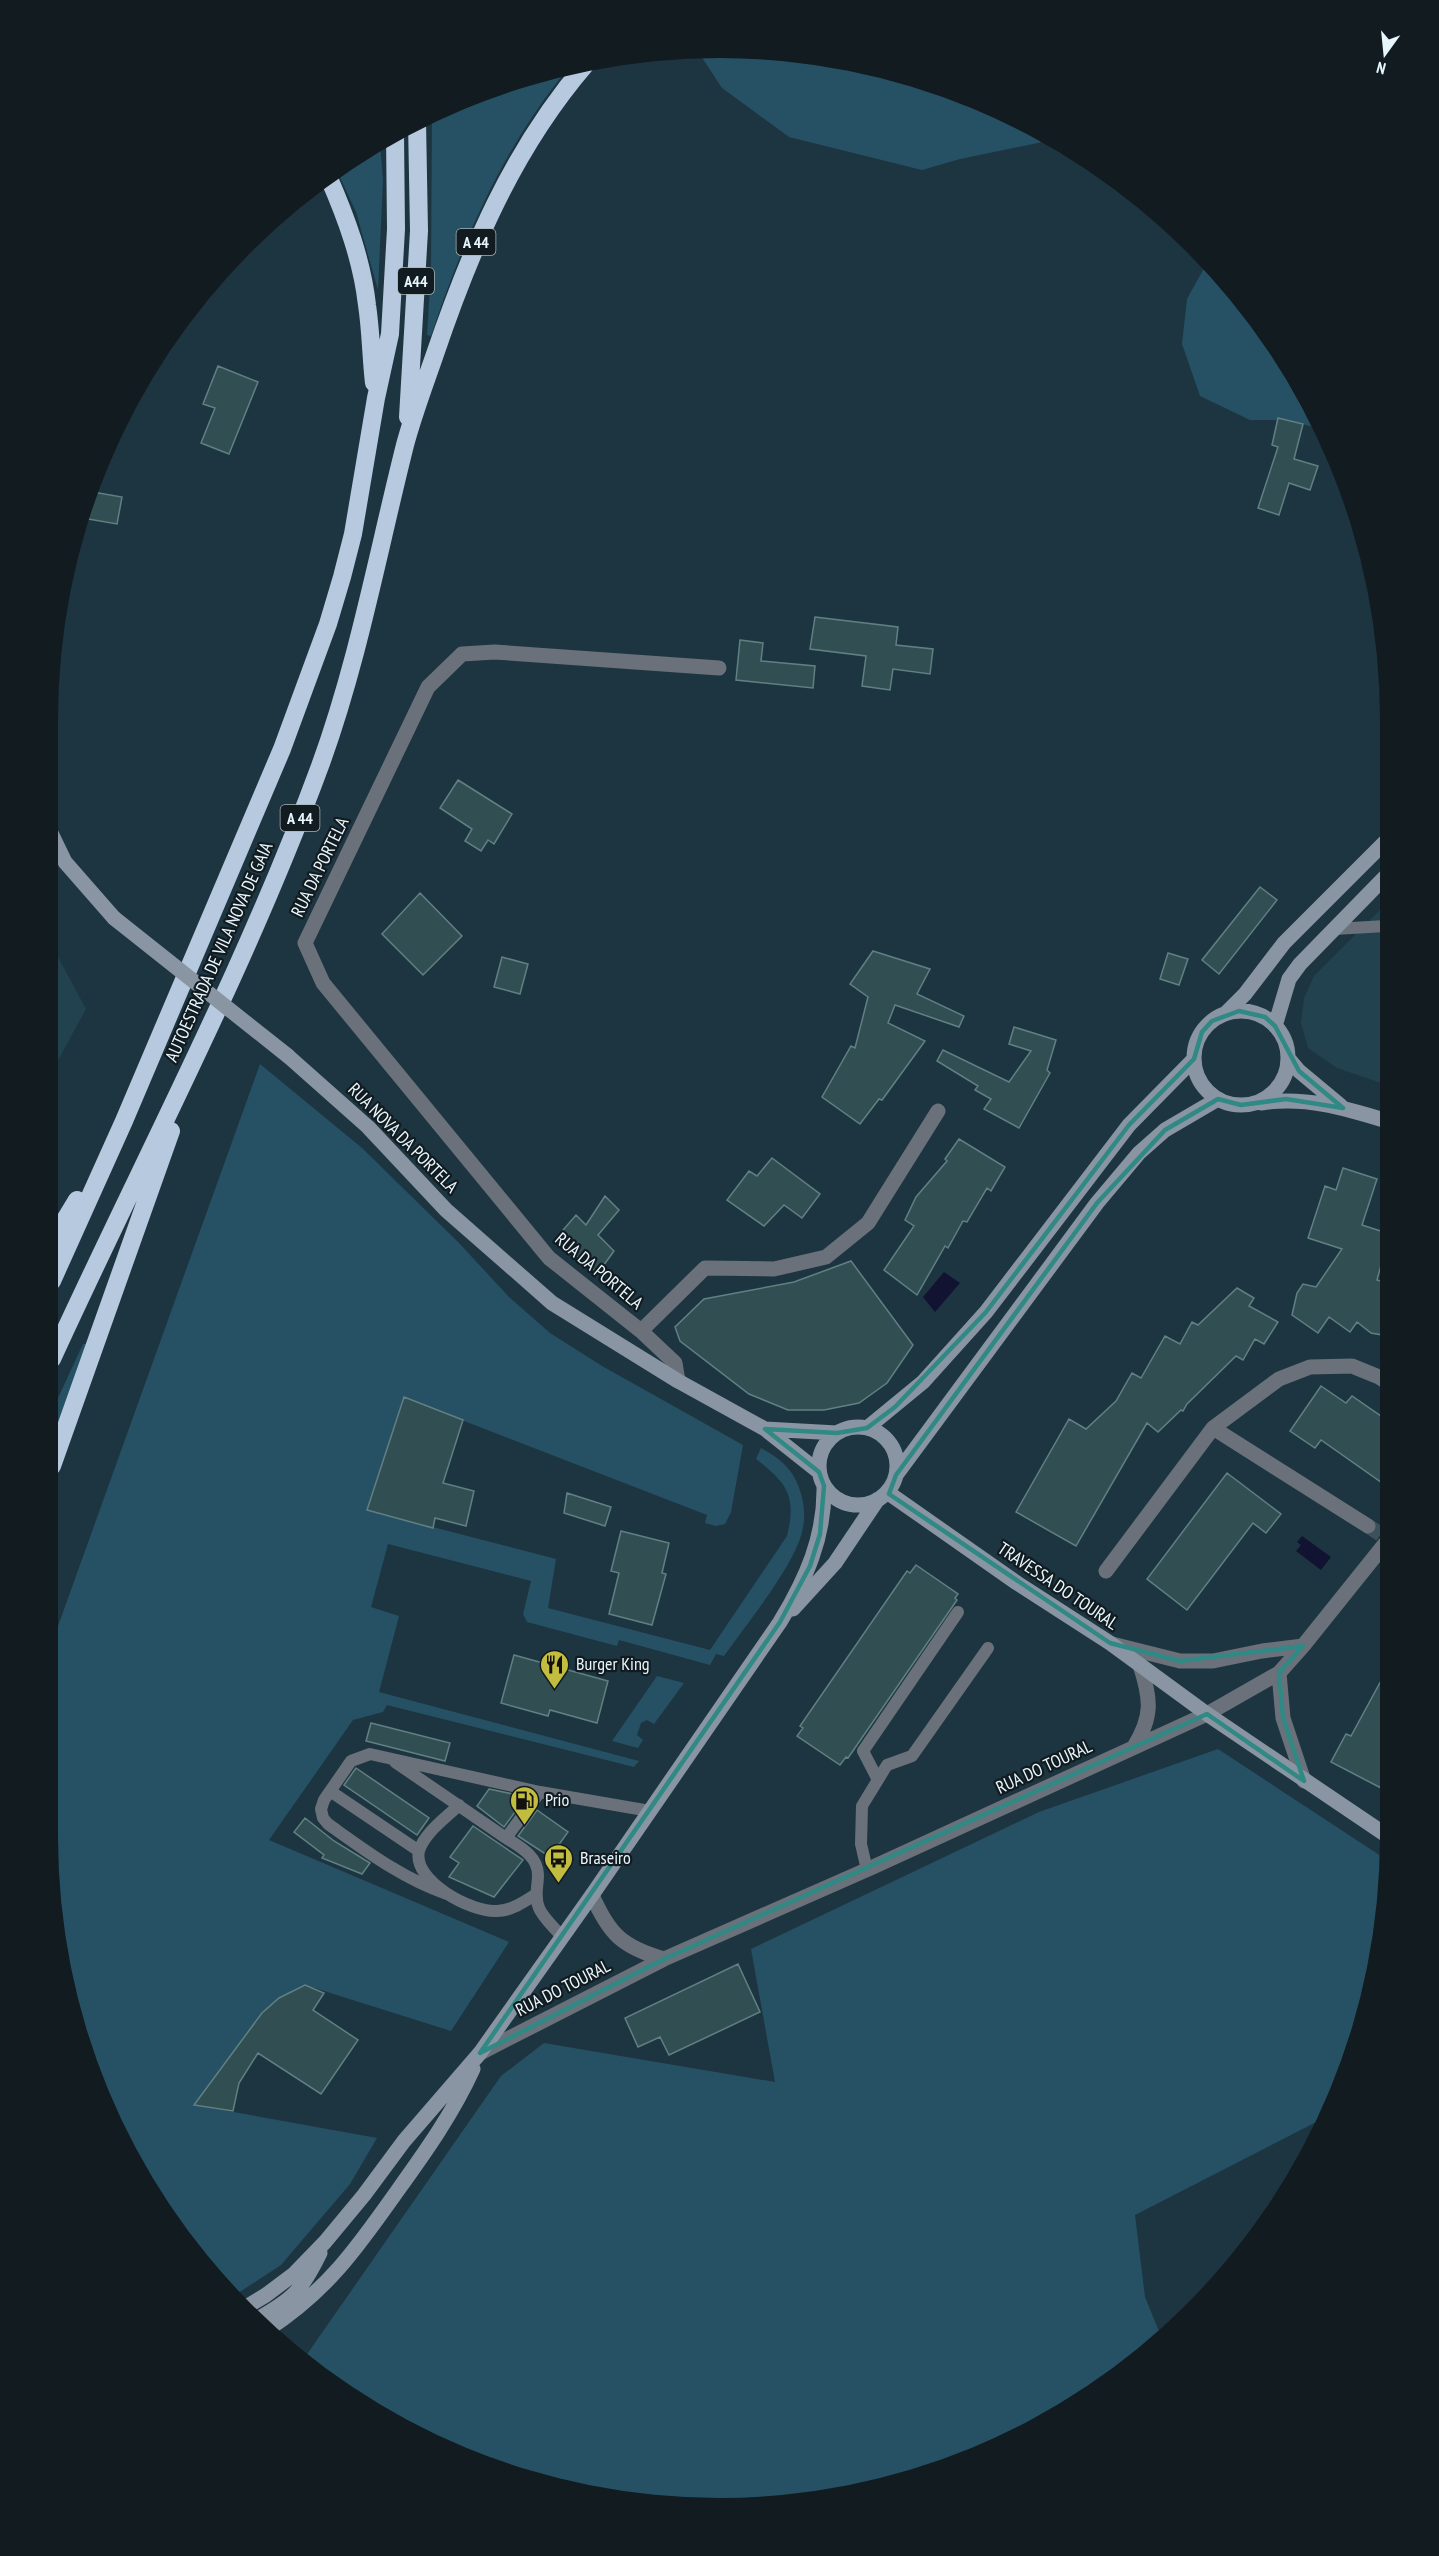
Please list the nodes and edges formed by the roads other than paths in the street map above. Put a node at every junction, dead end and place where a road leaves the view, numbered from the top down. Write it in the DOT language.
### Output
graph roads {
  1 [pos="577,74"];
  2 [pos="417,132"];
  3 [pos="395,144"];
  4 [pos="332,184"];
  5 [pos="376,398"];
  6 [pos="406,440"];
  7 [pos="719,668"];
  8 [pos="1381,846"];
  9 [pos="58,848"];
  10 [pos="1381,881"];
  11 [pos="1381,926"];
  12 [pos="1334,929"];
  13 [pos="1225,1014"];
  14 [pos="1275,1026"];
  15 [pos="204,1040"];
  16 [pos="1288,1058"];
  17 [pos="1194,1059"];
  18 [pos="1218,1099"];
  19 [pos="1254,1104"];
  20 [pos="1343,1108"];
  21 [pos="938,1111"];
  22 [pos="1381,1119"];
  23 [pos="124,1121"];
  24 [pos="58,1231"];
  25 [pos="58,1268"];
  26 [pos="641,1331"];
  27 [pos="58,1346"];
  28 [pos="1381,1378"];
  29 [pos="678,1381"];
  30 [pos="867,1428"];
  31 [pos="1213,1428"];
  32 [pos="765,1429"];
  33 [pos="837,1432"];
  34 [pos="58,1449"];
  35 [pos="896,1475"];
  36 [pos="822,1479"];
  37 [pos="883,1496"];
  38 [pos="1368,1526"];
  39 [pos="1381,1549"];
  40 [pos="1106,1571"];
  41 [pos="958,1612"];
  42 [pos="780,1622"];
  43 [pos="1110,1643"];
  44 [pos="1303,1646"];
  45 [pos="988,1648"];
  46 [pos="1140,1665"];
  47 [pos="1279,1673"];
  48 [pos="1207,1714"];
  49 [pos="1133,1748"];
  50 [pos="389,1758"];
  51 [pos="878,1780"];
  52 [pos="1304,1781"];
  53 [pos="330,1791"];
  54 [pos="540,1792"];
  55 [pos="459,1805"];
  56 [pos="650,1810"];
  57 [pos="1381,1832"];
  58 [pos="506,1838"];
  59 [pos="419,1851"];
  60 [pos="867,1870"];
  61 [pos="447,1894"];
  62 [pos="535,1895"];
  63 [pos="592,1895"];
  64 [pos="562,1937"];
  65 [pos="664,1959"];
  66 [pos="480,2053"];
  67 [pos="325,2242"];
  68 [pos="252,2304"];
  69 [pos="264,2315"];
  70 [pos="275,2325"];
  1 -- 6 [label="highway, A 44"];
  2 -- 6 [label="highway, A44"];
  3 -- 5 [label="highway, A 44"];
  4 -- 5 [label="highway, A 44"];
  5 -- 23 [label="highway, AUTOESTRADA DE VILA NOVA DE GAIA / A 44"];
  6 -- 15 [label="highway, AUTOESTRADA DE VILA NOVA DE GAIA / A 44"];
  7 -- 26 [label="street, RUA DA PORTELA"];
  8 -- 13 [label="main road"];
  9 -- 29 [label="main road, RUA NOVA DA PORTELA, bridge"];
  10 -- 12 [label="main road"];
  11 -- 12 [label="lane"];
  12 -- 14 [label="main road"];
  13 -- 14 [label="main road"];
  13 -- 17 [label="main road"];
  14 -- 16 [label="main road"];
  15 -- 27 [label="highway, AUTOESTRADA DE VILA NOVA DE GAIA / A 44"];
  15 -- 34 [label="highway"];
  16 -- 19 [label="main road"];
  16 -- 20 [label="main road"];
  17 -- 18 [label="main road"];
  17 -- 30 [label="main road"];
  18 -- 19 [label="main road"];
  18 -- 35 [label="main road"];
  19 -- 20 [label="main road"];
  20 -- 22 [label="main road"];
  21 -- 26 [label="street"];
  23 -- 24 [label="highway"];
  23 -- 25 [label="highway, AUTOESTRADA DE VILA NOVA DE GAIA / A 44"];
  26 -- 29 [label="street, RUA DA PORTELA"];
  28 -- 31 [label="street"];
  29 -- 32 [label="main road, RUA NOVA DA PORTELA"];
  30 -- 33 [label="main road"];
  30 -- 35 [label="main road"];
  31 -- 38 [label="street"];
  31 -- 40 [label="street"];
  32 -- 33 [label="main road, RUA NOVA DA PORTELA"];
  32 -- 36 [label="main road, RUA NOVA DA PORTELA"];
  33 -- 36 [label="main road"];
  35 -- 37 [label="main road"];
  36 -- 37 [label="main road"];
  36 -- 42 [label="main road"];
  37 -- 42 [label="main road"];
  37 -- 43 [label="main road, TRAVESSA DO TOURAL"];
  39 -- 44 [label="street, RUA DO TOURAL"];
  41 -- 51 [label="lane"];
  42 -- 56 [label="main road"];
  43 -- 44 [label="street"];
  43 -- 46 [label="main road, TRAVESSA DO TOURAL"];
  44 -- 47 [label="street, RUA DO TOURAL"];
  45 -- 51 [label="lane"];
  46 -- 48 [label="main road, TRAVESSA DO TOURAL"];
  46 -- 49 [label="street"];
  47 -- 48 [label="street, RUA DO TOURAL"];
  47 -- 52 [label="street"];
  48 -- 49 [label="street, RUA DO TOURAL"];
  48 -- 52 [label="main road, TRAVESSA DO TOURAL"];
  49 -- 60 [label="street, RUA DO TOURAL"];
  50 -- 53 [label="lane"];
  50 -- 54 [label="lane"];
  50 -- 55 [label="lane"];
  51 -- 60 [label="lane"];
  52 -- 57 [label="main road, TRAVESSA DO TOURAL"];
  53 -- 59 [label="lane"];
  53 -- 61 [label="lane"];
  54 -- 56 [label="lane"];
  54 -- 58 [label="lane"];
  55 -- 58 [label="lane"];
  55 -- 59 [label="lane"];
  56 -- 63 [label="main road"];
  58 -- 62 [label="lane"];
  59 -- 61 [label="lane"];
  60 -- 65 [label="street, RUA DO TOURAL"];
  61 -- 62 [label="lane"];
  62 -- 64 [label="lane"];
  63 -- 64 [label="main road"];
  63 -- 65 [label="street, RUA DO TOURAL"];
  64 -- 66 [label="main road"];
  65 -- 66 [label="street, RUA DO TOURAL"];
  66 -- 67 [label="main road"];
  66 -- 70 [label="main road"];
  67 -- 68 [label="main road"];
  67 -- 69 [label="main road"];
}
